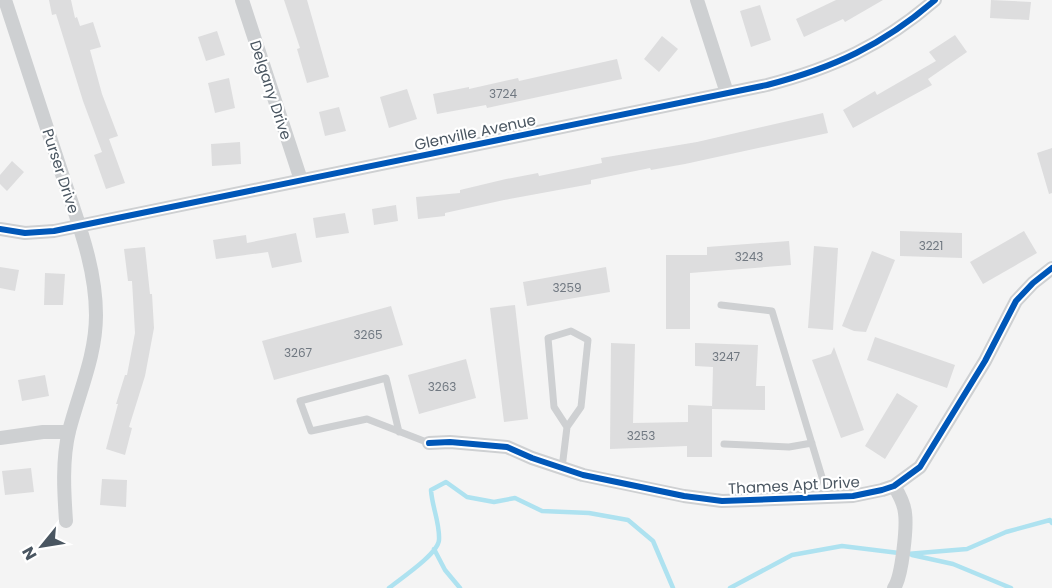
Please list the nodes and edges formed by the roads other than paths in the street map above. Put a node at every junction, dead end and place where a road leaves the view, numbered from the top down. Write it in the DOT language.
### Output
graph roads {
  1 [pos="5,0"];
  2 [pos="242,0"];
  3 [pos="697,0"];
  4 [pos="935,0"];
  5 [pos="727,93"];
  6 [pos="301,180"];
  7 [pos="79,226"];
  8 [pos="0,229"];
  9 [pos="1052,268"];
  10 [pos="721,305"];
  11 [pos="567,427"];
  12 [pos="69,432"];
  13 [pos="399,432"];
  14 [pos="0,438"];
  15 [pos="429,443"];
  16 [pos="812,443"];
  17 [pos="724,444"];
  18 [pos="562,468"];
  19 [pos="894,486"];
  20 [pos="828,497"];
  21 [pos="66,522"];
  22 [pos="894,588"];
  1 -- 7 [label="street, Purser Drive"];
  2 -- 6 [label="street, Delgany Drive"];
  3 -- 5 [label="street"];
  4 -- 5 [label="street, Glenville Avenue"];
  5 -- 6 [label="street, Glenville Avenue"];
  6 -- 7 [label="street, Glenville Avenue"];
  7 -- 8 [label="street, Glenville Avenue"];
  7 -- 12 [label="street, Purser Drive"];
  9 -- 19 [label="street, Thames Apt Drive"];
  10 -- 16 [label="lane"];
  11 -- 11 [label="lane"];
  11 -- 18 [label="lane"];
  12 -- 14 [label="street"];
  12 -- 21 [label="street, Purser Drive"];
  13 -- 13 [label="lane"];
  13 -- 15 [label="lane"];
  15 -- 18 [label="street, Thames Apt Drive"];
  16 -- 17 [label="lane"];
  16 -- 20 [label="lane"];
  18 -- 20 [label="street, Thames Apt Drive"];
  19 -- 20 [label="street, Thames Apt Drive"];
  19 -- 22 [label="street"];
}
